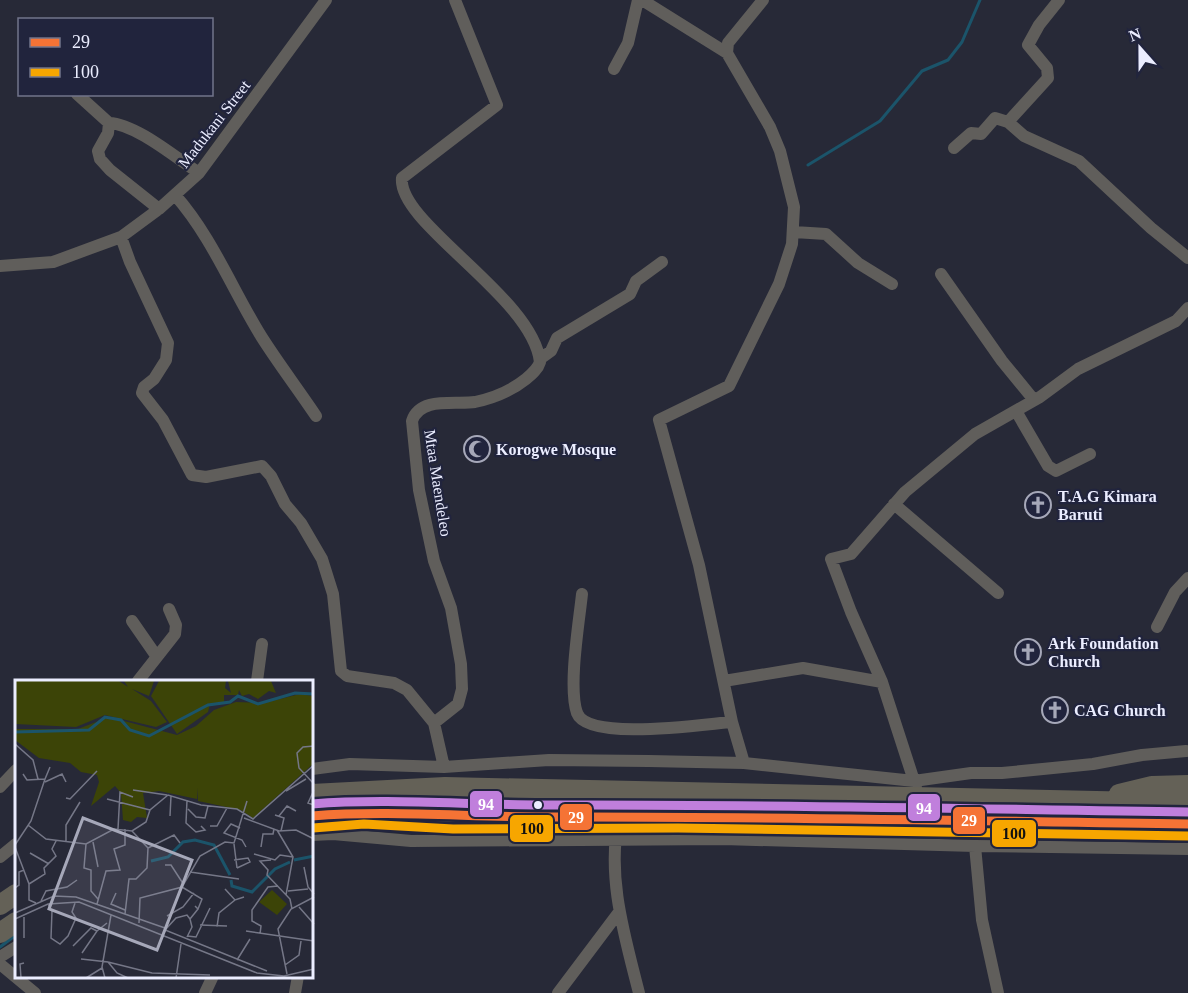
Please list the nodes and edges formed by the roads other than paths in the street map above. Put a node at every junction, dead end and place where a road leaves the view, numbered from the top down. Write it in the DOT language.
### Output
graph roads {
  1 [pos="326,0"];
  2 [pos="455,0"];
  3 [pos="640,0"];
  4 [pos="763,0"];
  5 [pos="1059,0"];
  6 [pos="727,53"];
  7 [pos="614,69"];
  8 [pos="79,96"];
  9 [pos="1008,122"];
  10 [pos="109,123"];
  11 [pos="954,148"];
  12 [pos="200,173"];
  13 [pos="175,195"];
  14 [pos="159,209"];
  15 [pos="794,232"];
  16 [pos="122,237"];
  17 [pos="1188,258"];
  18 [pos="662,262"];
  19 [pos="0,266"];
  20 [pos="941,274"];
  21 [pos="892,284"];
  22 [pos="1188,308"];
  23 [pos="540,359"];
  24 [pos="1034,400"];
  25 [pos="1016,411"];
  26 [pos="316,416"];
  27 [pos="1090,454"];
  28 [pos="894,504"];
  29 [pos="1188,578"];
  30 [pos="998,593"];
  31 [pos="582,594"];
  32 [pos="169,609"];
  33 [pos="132,621"];
  34 [pos="1157,627"];
  35 [pos="261,644"];
  36 [pos="158,657"];
  37 [pos="139,680"];
  38 [pos="257,680"];
  39 [pos="724,681"];
  40 [pos="882,682"];
  41 [pos="732,722"];
  42 [pos="434,723"];
  43 [pos="1187,752"];
  44 [pos="744,763"];
  45 [pos="444,766"];
  46 [pos="314,769"];
  47 [pos="15,771"];
  48 [pos="1188,785"];
  49 [pos="0,787"];
  50 [pos="914,789"];
  51 [pos="314,794"];
  52 [pos="1090,801"];
  53 [pos="1188,803"];
  54 [pos="314,816"];
  55 [pos="619,818"];
  56 [pos="1188,824"];
  57 [pos="314,835"];
  58 [pos="615,839"];
  59 [pos="15,845"];
  60 [pos="975,846"];
  61 [pos="1188,849"];
  62 [pos="0,857"];
  63 [pos="15,895"];
  64 [pos="0,905"];
  65 [pos="619,912"];
  66 [pos="15,923"];
  67 [pos="0,933"];
  68 [pos="15,948"];
  69 [pos="0,957"];
  70 [pos="0,964"];
  71 [pos="15,976"];
  72 [pos="17,978"];
  73 [pos="212,978"];
  74 [pos="298,978"];
  75 [pos="35,993"];
  76 [pos="205,993"];
  77 [pos="295,993"];
  78 [pos="558,993"];
  79 [pos="639,993"];
  80 [pos="998,993"];
  1 -- 12 [label="street, Madukani Street"];
  2 -- 23 [label="street"];
  3 -- 6 [label="street"];
  3 -- 7 [label="street"];
  4 -- 6 [label="street"];
  5 -- 9 [label="street"];
  6 -- 15 [label="street"];
  8 -- 10 [label="street"];
  9 -- 11 [label="street"];
  9 -- 17 [label="street"];
  10 -- 12 [label="street"];
  10 -- 14 [label="street"];
  12 -- 13 [label="street, Madukani Street"];
  13 -- 14 [label="street, Madukani Street"];
  13 -- 26 [label="street"];
  14 -- 16 [label="street, Madukani Street"];
  15 -- 21 [label="street"];
  15 -- 39 [label="street"];
  16 -- 19 [label="street, Madukani Street"];
  16 -- 42 [label="street"];
  18 -- 23 [label="street, Mtaa Maendeleo"];
  20 -- 24 [label="street"];
  22 -- 24 [label="street"];
  23 -- 42 [label="street, Mtaa Maendeleo"];
  24 -- 25 [label="street"];
  25 -- 27 [label="street"];
  25 -- 28 [label="street"];
  28 -- 30 [label="street"];
  28 -- 40 [label="street"];
  29 -- 34 [label="street"];
  31 -- 41 [label="street"];
  32 -- 36 [label="street"];
  33 -- 36 [label="street"];
  35 -- 38 [label="street"];
  36 -- 37 [label="street"];
  39 -- 40 [label="street"];
  39 -- 41 [label="street"];
  40 -- 50 [label="street"];
  41 -- 44 [label="street"];
  42 -- 45 [label="street"];
  43 -- 50 [label="street"];
  44 -- 45 [label="street"];
  44 -- 50 [label="street"];
  45 -- 46 [label="street"];
  47 -- 49 [label="street"];
  48 -- 52 [label="highway"];
  50 -- 51 [label="highway"];
  50 -- 52 [label="highway"];
  52 -- 53 [label="highway"];
  54 -- 55 [label="highway"];
  55 -- 56 [label="highway"];
  55 -- 58 [label="street"];
  57 -- 58 [label="street"];
  58 -- 60 [label="street"];
  58 -- 65 [label="street"];
  59 -- 62 [label="street"];
  60 -- 61 [label="street"];
  60 -- 80 [label="street"];
  63 -- 64 [label="highway"];
  65 -- 78 [label="street"];
  65 -- 79 [label="street"];
  66 -- 67 [label="highway"];
  68 -- 69 [label="street"];
  70 -- 71 [label="street"];
  72 -- 75 [label="street"];
  73 -- 76 [label="street"];
  74 -- 77 [label="street"];
}
